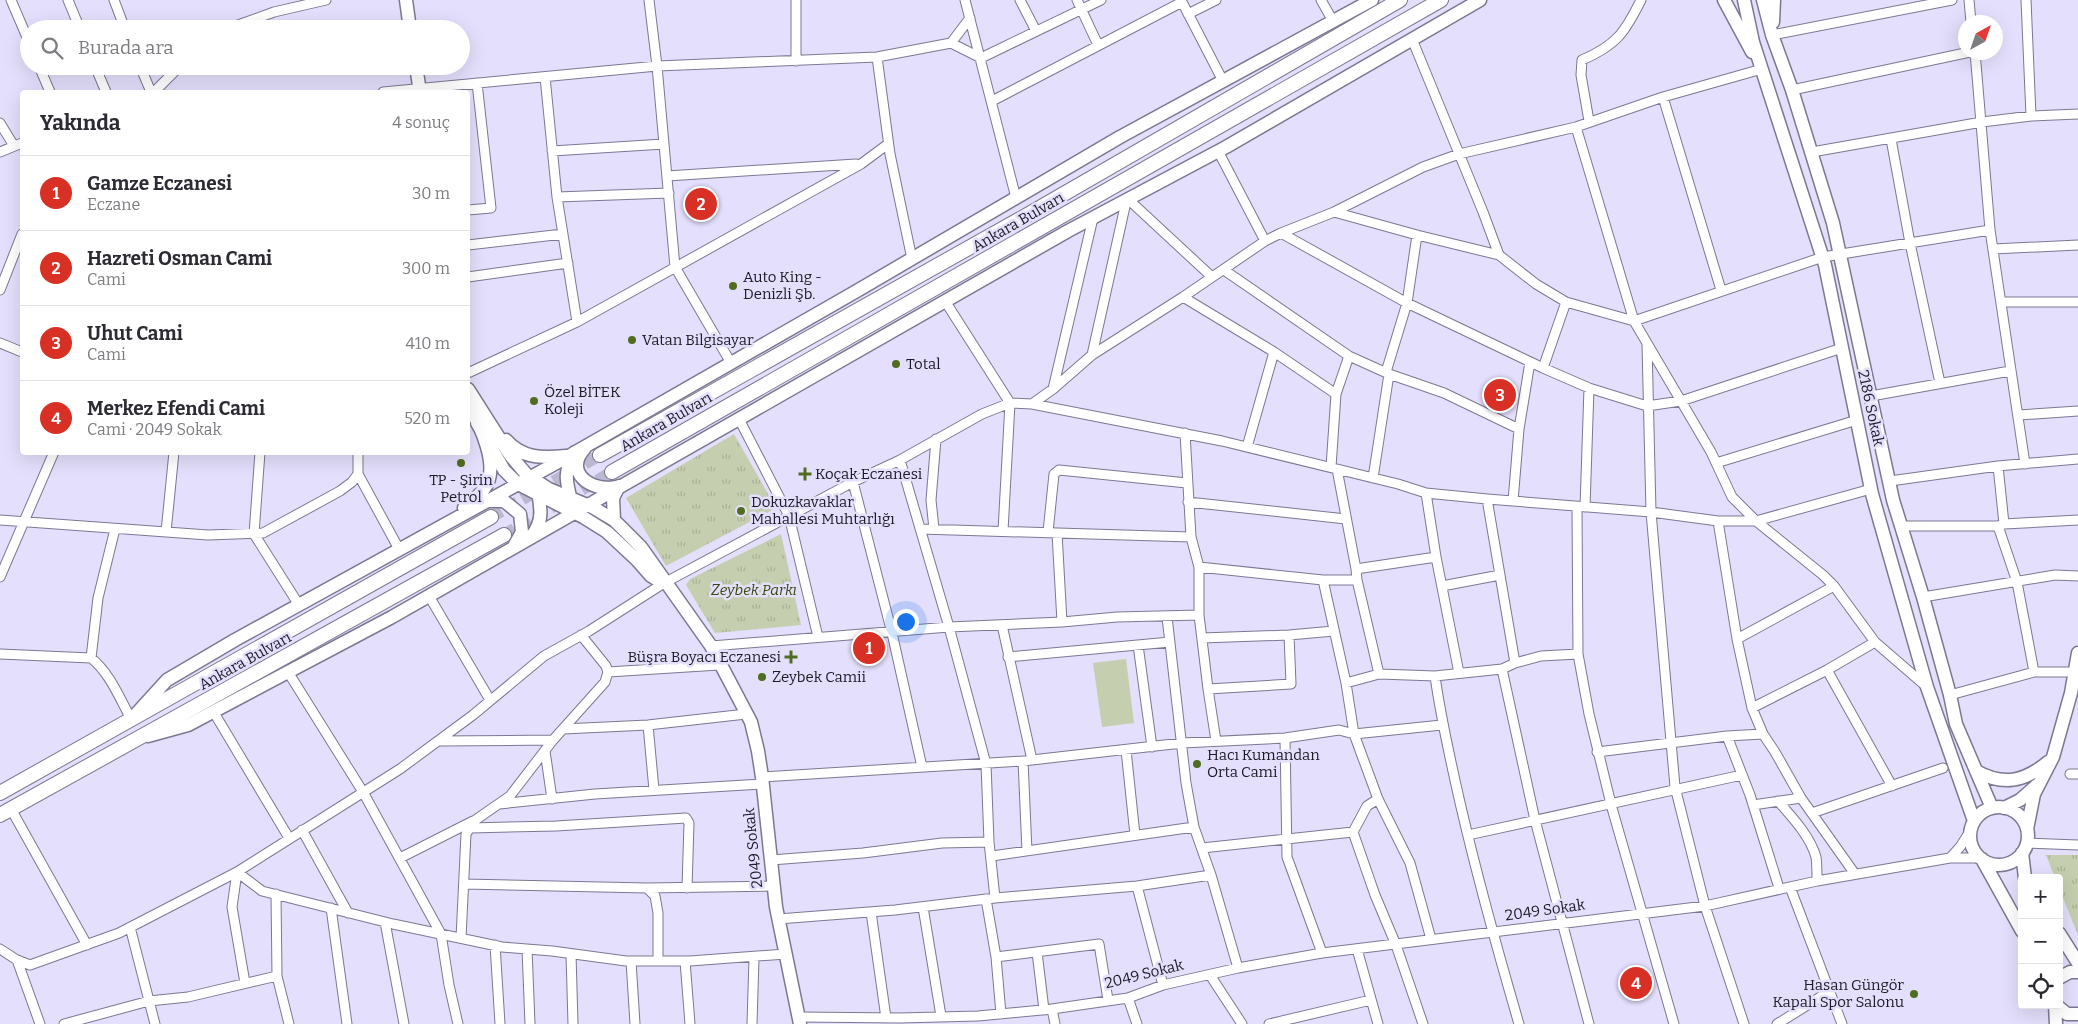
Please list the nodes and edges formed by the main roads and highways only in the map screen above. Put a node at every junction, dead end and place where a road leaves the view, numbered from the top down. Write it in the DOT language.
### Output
graph roads {
  1 [pos="406,0"];
  2 [pos="1372,0"];
  3 [pos="1400,0"];
  4 [pos="1441,0"];
  5 [pos="1480,0"];
  6 [pos="1724,0"];
  7 [pos="1744,0"];
  8 [pos="1763,0"];
  9 [pos="1774,0"];
  10 [pos="409,20"];
  11 [pos="1772,35"];
  12 [pos="1762,69"];
  13 [pos="418,75"];
  14 [pos="420,90"];
  15 [pos="472,404"];
  16 [pos="477,423"];
  17 [pos="593,442"];
  18 [pos="571,454"];
  19 [pos="600,455"];
  20 [pos="612,472"];
  21 [pos="518,484"];
  22 [pos="537,486"];
  23 [pos="619,486"];
  24 [pos="570,498"];
  25 [pos="487,501"];
  26 [pos="587,506"];
  27 [pos="574,513"];
  28 [pos="491,517"];
  29 [pos="452,520"];
  30 [pos="614,520"];
  31 [pos="504,535"];
  32 [pos="529,539"];
  33 [pos="513,548"];
  34 [pos="665,582"];
  35 [pos="2078,653"];
  36 [pos="2074,693"];
  37 [pos="131,719"];
  38 [pos="137,740"];
  39 [pos="2053,757"];
  40 [pos="1976,770"];
  41 [pos="2038,784"];
  42 [pos="0,793"];
  43 [pos="1998,808"];
  44 [pos="6,812"];
  45 [pos="1973,826"];
  46 [pos="2027,829"];
  47 [pos="2024,848"];
  48 [pos="1982,859"];
  49 [pos="2025,874"];
  50 [pos="2018,924"];
  51 [pos="2063,938"];
  52 [pos="2074,953"];
  53 [pos="2078,963"];
  54 [pos="2078,972"];
  55 [pos="2063,976"];
  56 [pos="2055,1009"];
  57 [pos="2060,1009"];
  58 [pos="2078,1014"];
  59 [pos="799,1020"];
  60 [pos="2056,1024"];
  1 -- 10 [label="main road"];
  2 -- 17 [label="main road"];
  3 -- 19 [label="main road, Ankara Bulvarı"];
  4 -- 20 [label="main road, Ankara Bulvarı"];
  5 -- 23 [label="main road"];
  6 -- 12 [label="main road"];
  7 -- 12 [label="main road, 2186 Sokak"];
  8 -- 11 [label="main road, 2186 Sokak"];
  9 -- 11 [label="main road"];
  11 -- 40 [label="main road, 2186 Sokak"];
  12 -- 45 [label="main road, 2186 Sokak"];
  13 -- 14 [label="main road"];
  15 -- 16 [label="main road"];
  15 -- 18 [label="main road"];
  15 -- 22 [label="main road"];
  16 -- 21 [label="main road"];
  16 -- 29 [label="main road"];
  17 -- 18 [label="main road"];
  17 -- 23 [label="main road"];
  18 -- 22 [label="main road"];
  18 -- 24 [label="main road"];
  21 -- 22 [label="main road"];
  21 -- 22 [label="main road"];
  21 -- 25 [label="main road"];
  22 -- 24 [label="main road, 2049 Sokak"];
  22 -- 27 [label="main road"];
  22 -- 32 [label="main road"];
  23 -- 26 [label="main road"];
  23 -- 30 [label="main road"];
  24 -- 26 [label="main road, 2049 Sokak"];
  24 -- 27 [label="main road"];
  25 -- 29 [label="main road"];
  25 -- 33 [label="main road"];
  26 -- 27 [label="main road"];
  26 -- 30 [label="main road, 2049 Sokak"];
  27 -- 32 [label="main road"];
  27 -- 34 [label="main road"];
  28 -- 37 [label="main road, Ankara Bulvarı"];
  29 -- 37 [label="main road"];
  30 -- 34 [label="main road, 2049 Sokak"];
  31 -- 38 [label="main road, Ankara Bulvarı"];
  32 -- 33 [label="main road"];
  33 -- 38 [label="main road"];
  34 -- 59 [label="main road, 2049 Sokak"];
  35 -- 36 [label="main road"];
  36 -- 39 [label="main road"];
  37 -- 42 [label="main road, Ankara Bulvarı"];
  38 -- 44 [label="main road, Ankara Bulvarı"];
  39 -- 40 [label="main road"];
  39 -- 41 [label="main road"];
  40 -- 43 [label="main road, 2186 Sokak"];
  41 -- 43 [label="main road"];
  41 -- 46 [label="main road"];
  43 -- 45 [label="main road"];
  43 -- 46 [label="main road"];
  45 -- 48 [label="main road"];
  46 -- 47 [label="main road"];
  47 -- 48 [label="main road"];
  47 -- 49 [label="main road"];
  48 -- 50 [label="main road"];
  51 -- 52 [label="main road"];
  52 -- 53 [label="main road"];
  54 -- 55 [label="main road"];
  56 -- 60 [label="main road"];
  57 -- 58 [label="main road"];
}
